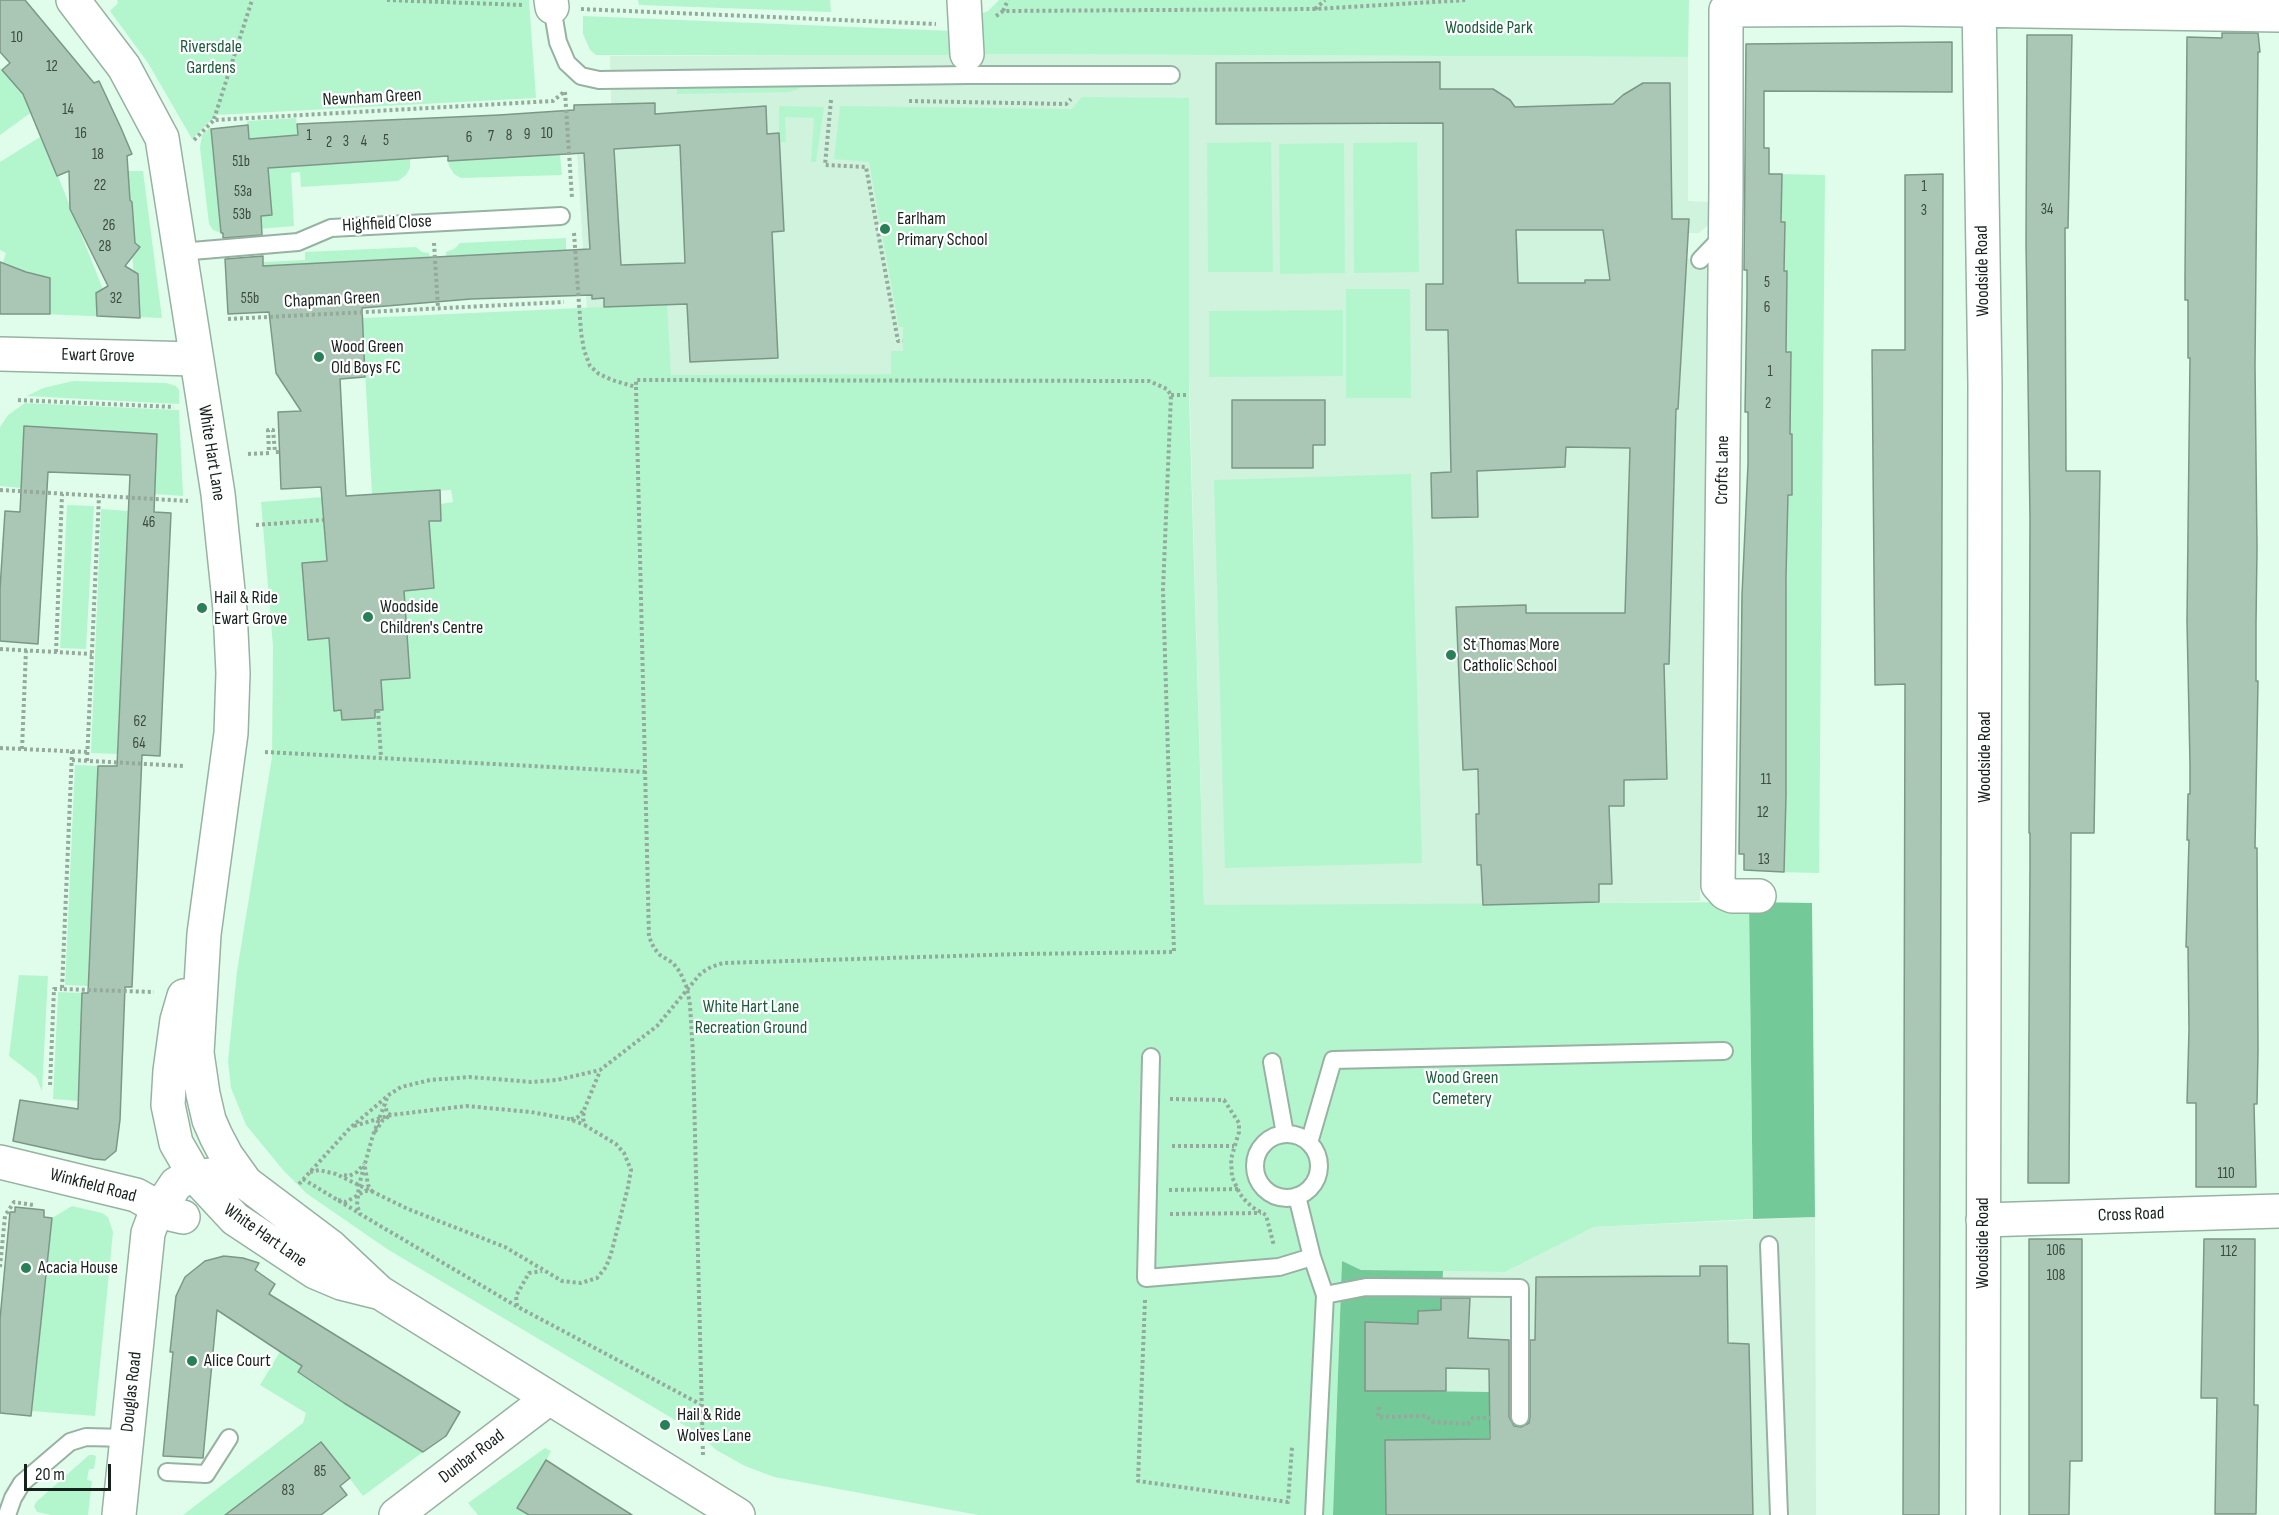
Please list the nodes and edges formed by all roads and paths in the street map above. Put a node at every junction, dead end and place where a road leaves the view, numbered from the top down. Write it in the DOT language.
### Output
graph roads {
  1 [pos="73,0"];
  2 [pos="252,0"];
  3 [pos="387,0"];
  4 [pos="1008,0"];
  5 [pos="1325,0"];
  6 [pos="1467,0"];
  7 [pos="553,5"];
  8 [pos="1979,6"];
  9 [pos="1315,9"];
  10 [pos="2279,15"];
  11 [pos="974,26"];
  12 [pos="1171,75"];
  13 [pos="831,100"];
  14 [pos="214,120"];
  15 [pos="189,146"];
  16 [pos="566,210"];
  17 [pos="433,222"];
  18 [pos="573,228"];
  19 [pos="1725,233"];
  20 [pos="180,252"];
  21 [pos="1700,260"];
  22 [pos="564,302"];
  23 [pos="438,308"];
  24 [pos="228,319"];
  25 [pos="903,341"];
  26 [pos="0,354"];
  27 [pos="196,359"];
  28 [pos="636,387"];
  29 [pos="1171,395"];
  30 [pos="1189,395"];
  31 [pos="18,400"];
  32 [pos="180,407"];
  33 [pos="280,452"];
  34 [pos="248,454"];
  35 [pos="0,490"];
  36 [pos="62,494"];
  37 [pos="99,496"];
  38 [pos="192,501"];
  39 [pos="323,520"];
  40 [pos="256,525"];
  41 [pos="0,649"];
  42 [pos="26,650"];
  43 [pos="56,652"];
  44 [pos="92,654"];
  45 [pos="378,710"];
  46 [pos="0,748"];
  47 [pos="22,749"];
  48 [pos="72,751"];
  49 [pos="87,752"];
  50 [pos="266,752"];
  51 [pos="381,757"];
  52 [pos="72,760"];
  53 [pos="87,761"];
  54 [pos="183,766"];
  55 [pos="646,772"];
  56 [pos="1759,896"];
  57 [pos="204,934"];
  58 [pos="687,988"];
  59 [pos="62,989"];
  60 [pos="155,992"];
  61 [pos="1724,1052"];
  62 [pos="1151,1057"];
  63 [pos="1272,1062"];
  64 [pos="600,1070"];
  65 [pos="50,1085"];
  66 [pos="390,1094"];
  67 [pos="1150,1099"];
  68 [pos="386,1101"];
  69 [pos="584,1110"];
  70 [pos="391,1115"];
  71 [pos="378,1119"];
  72 [pos="569,1119"];
  73 [pos="586,1126"];
  74 [pos="350,1128"];
  75 [pos="1285,1134"];
  76 [pos="373,1135"];
  77 [pos="1309,1143"];
  78 [pos="1149,1146"];
  79 [pos="1234,1146"];
  80 [pos="0,1162"];
  81 [pos="365,1163"];
  82 [pos="310,1172"];
  83 [pos="336,1174"];
  84 [pos="303,1179"];
  85 [pos="246,1183"];
  86 [pos="359,1185"];
  87 [pos="298,1186"];
  88 [pos="1238,1189"];
  89 [pos="1148,1190"];
  90 [pos="372,1191"];
  91 [pos="178,1196"];
  92 [pos="357,1196"];
  93 [pos="1297,1196"];
  94 [pos="338,1200"];
  95 [pos="38,1205"];
  96 [pos="2279,1211"];
  97 [pos="1262,1213"];
  98 [pos="360,1214"];
  99 [pos="1147,1214"];
  100 [pos="1983,1220"];
  101 [pos="1769,1245"];
  102 [pos="1312,1257"];
  103 [pos="526,1260"];
  104 [pos="0,1267"];
  105 [pos="1279,1267"];
  106 [pos="543,1271"];
  107 [pos="529,1273"];
  108 [pos="1146,1278"];
  109 [pos="379,1292"];
  110 [pos="1325,1295"];
  111 [pos="516,1296"];
  112 [pos="505,1299"];
  113 [pos="518,1307"];
  114 [pos="548,1399"];
  115 [pos="701,1404"];
  116 [pos="1379,1407"];
  117 [pos="1520,1417"];
  118 [pos="1490,1419"];
  119 [pos="127,1438"];
  120 [pos="228,1438"];
  121 [pos="1292,1444"];
  122 [pos="703,1456"];
  123 [pos="166,1472"];
  124 [pos="7,1515"];
  125 [pos="119,1515"];
  126 [pos="396,1515"];
  127 [pos="738,1515"];
  128 [pos="1314,1515"];
  129 [pos="1779,1515"];
  130 [pos="1983,1515"];
  1 -- 20 [label="street, White Hart Lane"];
  2 -- 14 [label="path"];
  3 -- 7 [label="path"];
  4 -- 11 [label="path"];
  5 -- 9 [label="path"];
  6 -- 9 [label="path"];
  7 -- 11 [label="path"];
  7 -- 11 [label="lane"];
  8 -- 10 [label="street"];
  8 -- 19 [label="street, Crofts Lane"];
  8 -- 100 [label="street, Woodside Road"];
  9 -- 11 [label="path"];
  11 -- 12 [label="lane"];
  13 -- 25 [label="path"];
  14 -- 15 [label="path"];
  14 -- 16 [label="path, Newnham Green"];
  16 -- 17 [label="lane, Highfield Close"];
  17 -- 20 [label="lane, Highfield Close"];
  17 -- 23 [label="path"];
  18 -- 28 [label="path"];
  19 -- 21 [label="lane"];
  19 -- 56 [label="street, Crofts Lane"];
  20 -- 27 [label="street, White Hart Lane"];
  22 -- 23 [label="path, Chapman Green"];
  23 -- 24 [label="path, Chapman Green"];
  26 -- 27 [label="street, Ewart Grove"];
  27 -- 57 [label="street, White Hart Lane"];
  28 -- 29 [label="path"];
  28 -- 55 [label="path"];
  29 -- 30 [label="path"];
  29 -- 58 [label="path"];
  31 -- 32 [label="path"];
  33 -- 34 [label="path"];
  35 -- 36 [label="path"];
  36 -- 37 [label="path"];
  36 -- 43 [label="path"];
  37 -- 38 [label="path"];
  37 -- 44 [label="path"];
  39 -- 40 [label="path"];
  41 -- 42 [label="path"];
  42 -- 43 [label="path"];
  42 -- 47 [label="path"];
  43 -- 44 [label="path"];
  44 -- 49 [label="path"];
  45 -- 51 [label="path"];
  46 -- 47 [label="path"];
  47 -- 48 [label="path"];
  48 -- 49 [label="path"];
  48 -- 52 [label="path"];
  49 -- 53 [label="path"];
  50 -- 51 [label="path"];
  51 -- 55 [label="path"];
  52 -- 53 [label="path"];
  52 -- 59 [label="path"];
  53 -- 54 [label="path"];
  55 -- 58 [label="path"];
  57 -- 85 [label="street, White Hart Lane"];
  57 -- 91 [label="street, White Hart Lane"];
  58 -- 64 [label="path"];
  58 -- 115 [label="path"];
  59 -- 60 [label="path"];
  59 -- 65 [label="path"];
  61 -- 77 [label="lane"];
  62 -- 67 [label="lane"];
  63 -- 75 [label="lane"];
  64 -- 66 [label="path"];
  64 -- 69 [label="path"];
  66 -- 68 [label="path"];
  66 -- 74 [label="path"];
  67 -- 78 [label="lane"];
  67 -- 79 [label="path"];
  68 -- 70 [label="path"];
  68 -- 71 [label="path"];
  69 -- 72 [label="path"];
  69 -- 73 [label="path"];
  70 -- 71 [label="path"];
  70 -- 72 [label="path"];
  70 -- 76 [label="path"];
  71 -- 74 [label="path"];
  71 -- 76 [label="path"];
  72 -- 73 [label="path"];
  73 -- 106 [label="path"];
  74 -- 82 [label="path"];
  75 -- 77 [label="lane"];
  75 -- 93 [label="lane"];
  76 -- 81 [label="path"];
  77 -- 93 [label="lane"];
  78 -- 79 [label="path"];
  78 -- 89 [label="lane"];
  79 -- 88 [label="path"];
  80 -- 91 [label="street, Winkfield Road"];
  81 -- 83 [label="path"];
  81 -- 86 [label="path"];
  81 -- 90 [label="path"];
  82 -- 83 [label="path"];
  82 -- 84 [label="path"];
  83 -- 86 [label="path"];
  84 -- 87 [label="path"];
  84 -- 94 [label="path"];
  85 -- 91 [label="street"];
  85 -- 109 [label="street, White Hart Lane"];
  86 -- 90 [label="path"];
  86 -- 92 [label="path"];
  88 -- 89 [label="path"];
  88 -- 97 [label="path"];
  89 -- 99 [label="lane"];
  90 -- 92 [label="path"];
  90 -- 103 [label="path"];
  91 -- 109 [label="street, White Hart Lane"];
  91 -- 119 [label="street, Douglas Road"];
  92 -- 94 [label="path"];
  92 -- 98 [label="path"];
  93 -- 102 [label="lane"];
  94 -- 98 [label="path"];
  95 -- 104 [label="path"];
  96 -- 100 [label="street, Cross Road"];
  97 -- 99 [label="path"];
  97 -- 105 [label="path"];
  98 -- 112 [label="path"];
  99 -- 108 [label="lane"];
  100 -- 130 [label="street, Woodside Road"];
  101 -- 129 [label="lane"];
  102 -- 105 [label="lane"];
  102 -- 110 [label="lane"];
  103 -- 106 [label="path"];
  103 -- 107 [label="path"];
  105 -- 108 [label="lane"];
  106 -- 107 [label="path"];
  107 -- 111 [label="path"];
  108 -- 121 [label="path"];
  109 -- 114 [label="street, White Hart Lane"];
  110 -- 117 [label="lane"];
  110 -- 128 [label="lane"];
  111 -- 112 [label="path"];
  111 -- 113 [label="path"];
  112 -- 113 [label="path"];
  113 -- 115 [label="path"];
  114 -- 126 [label="street, Dunbar Road"];
  114 -- 127 [label="street, White Hart Lane"];
  115 -- 122 [label="path"];
  116 -- 118 [label="path"];
  119 -- 124 [label="lane"];
  119 -- 125 [label="street, Douglas Road"];
  120 -- 123 [label="lane"];
}
